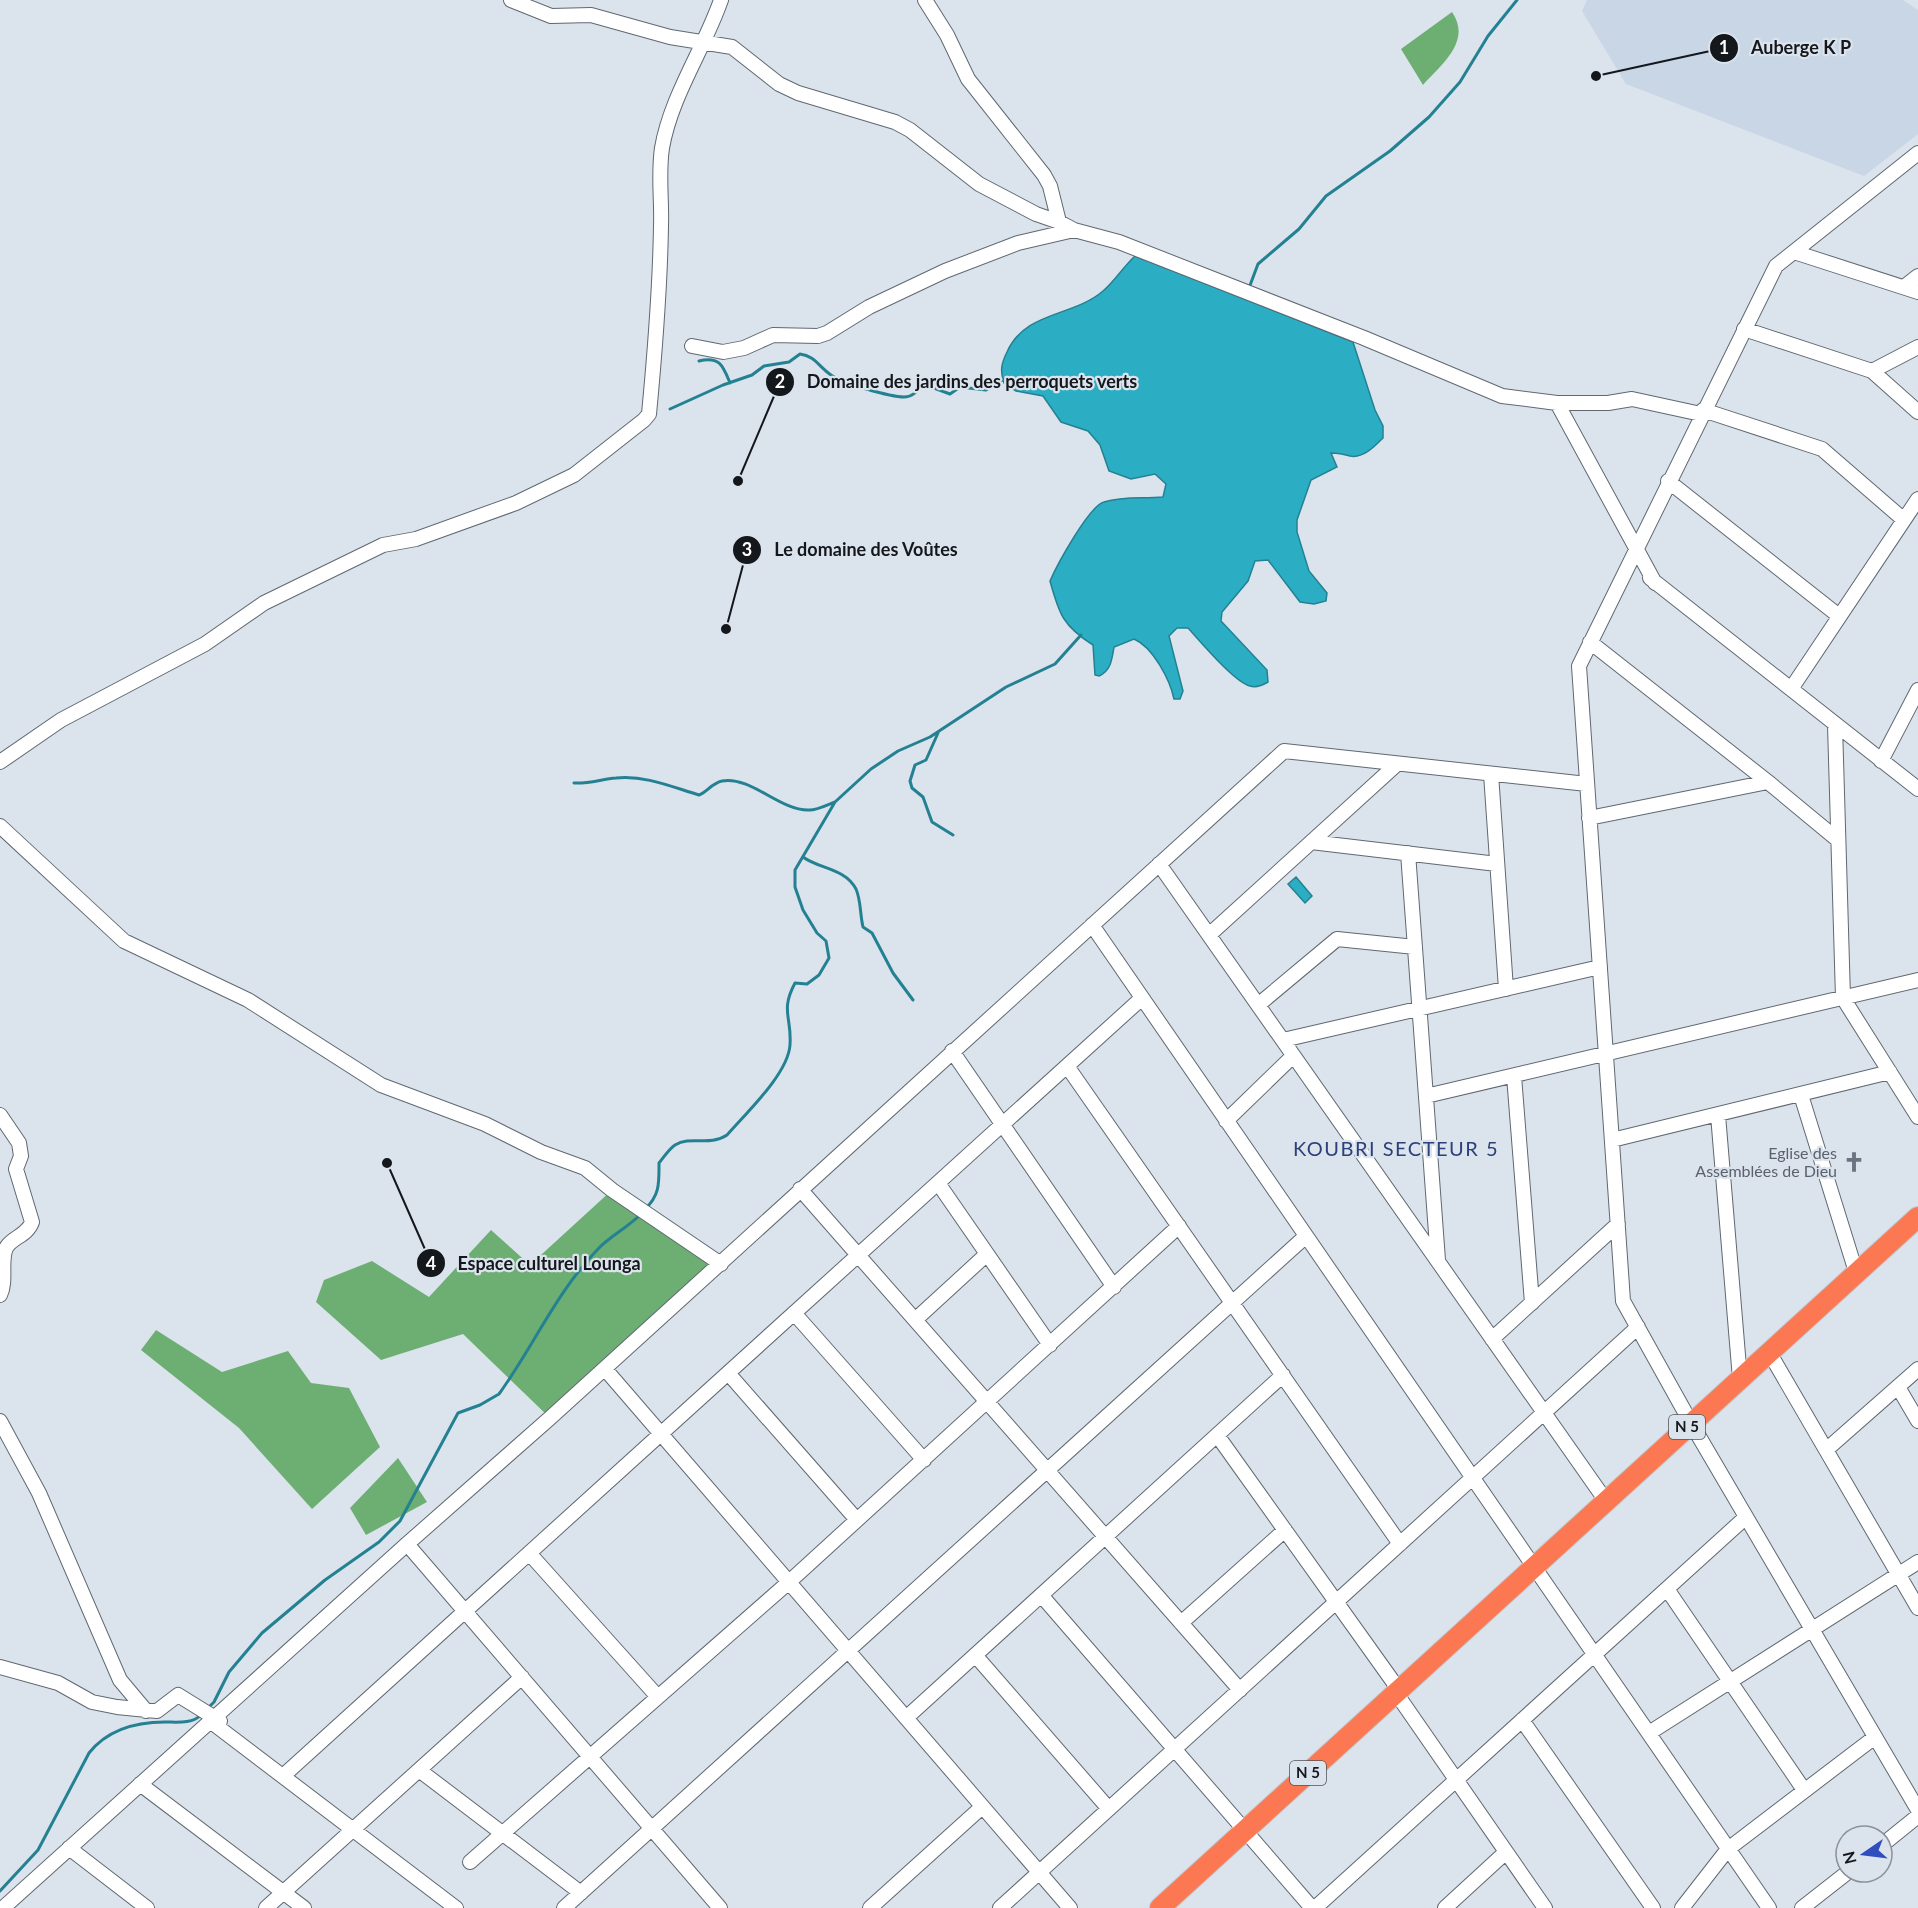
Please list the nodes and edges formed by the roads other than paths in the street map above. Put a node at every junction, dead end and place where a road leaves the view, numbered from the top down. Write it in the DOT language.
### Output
graph roads {
  1 [pos="511,0"];
  2 [pos="721,0"];
  3 [pos="925,0"];
  4 [pos="704,41"];
  5 [pos="1918,153"];
  6 [pos="1059,222"];
  7 [pos="1074,230"];
  8 [pos="1794,252"];
  9 [pos="1918,276"];
  10 [pos="1904,287"];
  11 [pos="1918,292"];
  12 [pos="1744,329"];
  13 [pos="692,346"];
  14 [pos="1918,347"];
  15 [pos="1872,371"];
  16 [pos="1557,403"];
  17 [pos="1702,412"];
  18 [pos="1918,412"];
  19 [pos="1668,481"];
  20 [pos="1918,499"];
  21 [pos="1904,520"];
  22 [pos="1632,556"];
  23 [pos="1839,616"];
  24 [pos="1590,642"];
  25 [pos="1791,689"];
  26 [pos="1918,690"];
  27 [pos="1835,725"];
  28 [pos="1881,760"];
  29 [pos="0,762"];
  30 [pos="1397,764"];
  31 [pos="1491,774"];
  32 [pos="1768,782"];
  33 [pos="1587,784"];
  34 [pos="1918,789"];
  35 [pos="1589,818"];
  36 [pos="0,826"];
  37 [pos="1838,840"];
  38 [pos="1311,842"];
  39 [pos="1408,853"];
  40 [pos="1159,864"];
  41 [pos="1497,864"];
  42 [pos="1092,925"];
  43 [pos="1209,935"];
  44 [pos="1415,947"];
  45 [pos="1600,968"];
  46 [pos="1918,980"];
  47 [pos="1506,989"];
  48 [pos="1142,998"];
  49 [pos="1843,998"];
  50 [pos="1258,1005"];
  51 [pos="1419,1009"];
  52 [pos="1283,1040"];
  53 [pos="952,1051"];
  54 [pos="1606,1054"];
  55 [pos="1293,1056"];
  56 [pos="1067,1066"];
  57 [pos="1890,1072"];
  58 [pos="1514,1076"];
  59 [pos="1801,1095"];
  60 [pos="1426,1096"];
  61 [pos="0,1115"];
  62 [pos="1718,1115"];
  63 [pos="1918,1117"];
  64 [pos="1226,1121"];
  65 [pos="1003,1124"];
  66 [pos="1612,1140"];
  67 [pos="938,1183"];
  68 [pos="800,1189"];
  69 [pos="1918,1217"];
  70 [pos="1618,1224"];
  71 [pos="1179,1226"];
  72 [pos="1306,1236"];
  73 [pos="987,1254"];
  74 [pos="858,1255"];
  75 [pos="1438,1262"];
  76 [pos="721,1264"];
  77 [pos="1856,1272"];
  78 [pos="1114,1287"];
  79 [pos="0,1295"];
  80 [pos="1232,1303"];
  81 [pos="1532,1303"];
  82 [pos="794,1313"];
  83 [pos="915,1320"];
  84 [pos="1638,1327"];
  85 [pos="1492,1339"];
  86 [pos="1050,1345"];
  87 [pos="1769,1352"];
  88 [pos="605,1369"];
  89 [pos="1918,1369"];
  90 [pos="728,1373"];
  91 [pos="1283,1375"];
  92 [pos="1740,1379"];
  93 [pos="1898,1387"];
  94 [pos="987,1403"];
  95 [pos="1544,1413"];
  96 [pos="0,1421"];
  97 [pos="1918,1421"];
  98 [pos="1691,1423"];
  99 [pos="660,1434"];
  100 [pos="1218,1435"];
  101 [pos="1826,1450"];
  102 [pos="924,1460"];
  103 [pos="1047,1471"];
  104 [pos="1472,1478"];
  105 [pos="1606,1501"];
  106 [pos="1746,1517"];
  107 [pos="857,1520"];
  108 [pos="1285,1530"];
  109 [pos="1105,1537"];
  110 [pos="407,1544"];
  111 [pos="1400,1544"];
  112 [pos="529,1553"];
  113 [pos="1918,1562"];
  114 [pos="1534,1567"];
  115 [pos="1899,1574"];
  116 [pos="789,1582"];
  117 [pos="1667,1589"];
  118 [pos="1041,1595"];
  119 [pos="1336,1602"];
  120 [pos="1918,1608"];
  121 [pos="465,1611"];
  122 [pos="1181,1623"];
  123 [pos="1812,1629"];
  124 [pos="848,1651"];
  125 [pos="975,1655"];
  126 [pos="1594,1655"];
  127 [pos="0,1667"];
  128 [pos="522,1677"];
  129 [pos="1730,1682"];
  130 [pos="1240,1690"];
  131 [pos="1398,1691"];
  132 [pos="658,1697"];
  133 [pos="147,1710"];
  134 [pos="906,1718"];
  135 [pos="212,1720"];
  136 [pos="1522,1720"];
  137 [pos="1648,1733"];
  138 [pos="1875,1737"];
  139 [pos="1176,1748"];
  140 [pos="590,1756"];
  141 [pos="419,1770"];
  142 [pos="283,1776"];
  143 [pos="1456,1780"];
  144 [pos="140,1784"];
  145 [pos="1804,1790"];
  146 [pos="982,1807"];
  147 [pos="1109,1809"];
  148 [pos="1918,1810"];
  149 [pos="1918,1816"];
  150 [pos="652,1828"];
  151 [pos="353,1830"];
  152 [pos="1245,1830"];
  153 [pos="503,1833"];
  154 [pos="1894,1835"];
  155 [pos="69,1848"];
  156 [pos="1728,1849"];
  157 [pos="1506,1852"];
  158 [pos="470,1863"];
  159 [pos="1039,1873"];
  160 [pos="1834,1883"];
  161 [pos="283,1892"];
  162 [pos="581,1893"];
  163 [pos="142,1907"];
  164 [pos="3,1908"];
  165 [pos="266,1908"];
  166 [pos="304,1908"];
  167 [pos="456,1908"];
  168 [pos="564,1908"];
  169 [pos="720,1908"];
  170 [pos="870,1908"];
  171 [pos="1000,1908"];
  172 [pos="1070,1908"];
  173 [pos="1160,1908"];
  174 [pos="1314,1908"];
  175 [pos="1445,1908"];
  176 [pos="1545,1908"];
  177 [pos="1653,1908"];
  178 [pos="1682,1908"];
  179 [pos="1769,1908"];
  180 [pos="1802,1908"];
  1 -- 4 [label="street"];
  2 -- 4 [label="street"];
  3 -- 6 [label="street"];
  4 -- 6 [label="street"];
  4 -- 29 [label="street"];
  5 -- 8 [label="street"];
  6 -- 7 [label="street"];
  7 -- 13 [label="street"];
  7 -- 16 [label="street"];
  8 -- 10 [label="street"];
  8 -- 12 [label="street"];
  9 -- 10 [label="street"];
  10 -- 11 [label="street"];
  12 -- 15 [label="street"];
  12 -- 17 [label="street"];
  14 -- 15 [label="street"];
  15 -- 18 [label="street"];
  16 -- 17 [label="street"];
  16 -- 22 [label="street"];
  17 -- 19 [label="street"];
  17 -- 21 [label="street"];
  19 -- 22 [label="street"];
  19 -- 23 [label="street"];
  20 -- 21 [label="street"];
  21 -- 23 [label="street"];
  22 -- 24 [label="street"];
  22 -- 25 [label="street"];
  23 -- 25 [label="street"];
  24 -- 32 [label="street"];
  24 -- 33 [label="street"];
  25 -- 27 [label="street"];
  26 -- 28 [label="street"];
  27 -- 28 [label="street"];
  27 -- 37 [label="street"];
  28 -- 34 [label="street"];
  30 -- 31 [label="street"];
  30 -- 38 [label="street"];
  30 -- 40 [label="street"];
  31 -- 33 [label="street"];
  31 -- 41 [label="street"];
  32 -- 35 [label="street"];
  32 -- 37 [label="street"];
  33 -- 35 [label="street"];
  35 -- 45 [label="street"];
  36 -- 76 [label="street"];
  37 -- 49 [label="street"];
  38 -- 39 [label="street"];
  38 -- 43 [label="street"];
  39 -- 41 [label="street"];
  39 -- 44 [label="street"];
  40 -- 42 [label="street"];
  40 -- 43 [label="street"];
  41 -- 47 [label="street"];
  42 -- 48 [label="street"];
  42 -- 53 [label="street"];
  43 -- 50 [label="street"];
  44 -- 50 [label="street"];
  44 -- 51 [label="street"];
  45 -- 47 [label="street"];
  45 -- 54 [label="street"];
  46 -- 49 [label="street"];
  47 -- 51 [label="street"];
  48 -- 56 [label="street"];
  48 -- 64 [label="street"];
  49 -- 54 [label="street"];
  49 -- 57 [label="street"];
  50 -- 52 [label="street"];
  51 -- 52 [label="street"];
  51 -- 60 [label="street"];
  52 -- 55 [label="street"];
  53 -- 65 [label="street"];
  53 -- 68 [label="street"];
  54 -- 58 [label="street"];
  54 -- 66 [label="street"];
  55 -- 64 [label="street"];
  55 -- 75 [label="street"];
  56 -- 65 [label="street"];
  56 -- 71 [label="street"];
  57 -- 59 [label="street"];
  57 -- 63 [label="street"];
  58 -- 60 [label="street"];
  58 -- 81 [label="street"];
  59 -- 62 [label="street"];
  59 -- 77 [label="street"];
  60 -- 75 [label="street"];
  61 -- 79 [label="street"];
  62 -- 66 [label="street"];
  62 -- 92 [label="street"];
  64 -- 72 [label="street"];
  65 -- 67 [label="street"];
  65 -- 78 [label="street"];
  66 -- 70 [label="street"];
  67 -- 73 [label="street"];
  67 -- 74 [label="street"];
  68 -- 74 [label="street"];
  68 -- 76 [label="street"];
  69 -- 77 [label="highway, N 5"];
  70 -- 81 [label="street"];
  70 -- 84 [label="street"];
  71 -- 78 [label="street"];
  71 -- 80 [label="street"];
  72 -- 80 [label="street"];
  72 -- 104 [label="street"];
  73 -- 83 [label="street"];
  73 -- 86 [label="street"];
  74 -- 82 [label="street"];
  74 -- 83 [label="street"];
  75 -- 85 [label="street"];
  76 -- 88 [label="street"];
  77 -- 87 [label="highway, N 5"];
  78 -- 86 [label="street"];
  80 -- 91 [label="street"];
  80 -- 103 [label="street"];
  81 -- 85 [label="street"];
  82 -- 90 [label="street"];
  82 -- 102 [label="street"];
  83 -- 94 [label="street"];
  84 -- 95 [label="street"];
  84 -- 98 [label="street"];
  85 -- 95 [label="street"];
  86 -- 94 [label="street"];
  87 -- 92 [label="highway, N 5"];
  87 -- 101 [label="street"];
  88 -- 99 [label="street"];
  88 -- 110 [label="street"];
  89 -- 93 [label="street"];
  90 -- 99 [label="street"];
  90 -- 107 [label="street"];
  91 -- 100 [label="street"];
  91 -- 111 [label="street"];
  92 -- 98 [label="highway, N 5"];
  93 -- 97 [label="street"];
  93 -- 101 [label="street"];
  94 -- 102 [label="street"];
  94 -- 103 [label="street"];
  95 -- 104 [label="street"];
  95 -- 105 [label="street"];
  96 -- 133 [label="street"];
  98 -- 105 [label="highway, N 5"];
  98 -- 106 [label="street"];
  99 -- 112 [label="street"];
  99 -- 116 [label="street"];
  100 -- 108 [label="street"];
  100 -- 109 [label="street"];
  101 -- 115 [label="street"];
  102 -- 107 [label="street"];
  103 -- 109 [label="street"];
  103 -- 124 [label="street"];
  104 -- 111 [label="street"];
  104 -- 114 [label="street"];
  105 -- 114 [label="highway, N 5"];
  106 -- 117 [label="street"];
  106 -- 123 [label="street"];
  107 -- 116 [label="street"];
  108 -- 119 [label="street"];
  108 -- 122 [label="street"];
  109 -- 118 [label="street"];
  109 -- 122 [label="street"];
  110 -- 121 [label="street"];
  110 -- 135 [label="street"];
  111 -- 119 [label="street"];
  112 -- 121 [label="street"];
  112 -- 132 [label="street"];
  113 -- 115 [label="street"];
  114 -- 126 [label="street"];
  114 -- 131 [label="highway, N 5"];
  115 -- 120 [label="street"];
  115 -- 123 [label="street"];
  116 -- 124 [label="street"];
  116 -- 132 [label="street"];
  117 -- 126 [label="street"];
  117 -- 129 [label="street"];
  118 -- 125 [label="street"];
  118 -- 139 [label="street"];
  119 -- 130 [label="street"];
  119 -- 131 [label="street"];
  121 -- 128 [label="street"];
  121 -- 142 [label="street"];
  122 -- 130 [label="street"];
  123 -- 129 [label="street"];
  123 -- 138 [label="street"];
  124 -- 134 [label="street"];
  124 -- 150 [label="street"];
  125 -- 134 [label="street"];
  125 -- 147 [label="street"];
  126 -- 136 [label="street"];
  126 -- 137 [label="street"];
  127 -- 133 [label="street"];
  128 -- 140 [label="street"];
  128 -- 141 [label="street"];
  129 -- 137 [label="street"];
  129 -- 145 [label="street"];
  130 -- 139 [label="street"];
  131 -- 143 [label="street"];
  131 -- 152 [label="highway, N 5"];
  132 -- 140 [label="street"];
  133 -- 135 [label="street"];
  134 -- 146 [label="street"];
  135 -- 142 [label="street"];
  135 -- 144 [label="street"];
  136 -- 143 [label="street"];
  136 -- 177 [label="street"];
  137 -- 156 [label="street"];
  138 -- 145 [label="street"];
  138 -- 148 [label="street"];
  139 -- 147 [label="street"];
  139 -- 152 [label="street"];
  140 -- 150 [label="street"];
  140 -- 153 [label="street"];
  141 -- 151 [label="street"];
  141 -- 153 [label="street"];
  142 -- 151 [label="street"];
  143 -- 157 [label="street"];
  143 -- 174 [label="street"];
  144 -- 155 [label="street"];
  144 -- 161 [label="street"];
  145 -- 156 [label="street"];
  146 -- 159 [label="street"];
  146 -- 170 [label="street"];
  147 -- 159 [label="street"];
  149 -- 154 [label="street"];
  150 -- 162 [label="street"];
  150 -- 169 [label="street"];
  151 -- 161 [label="street"];
  151 -- 167 [label="street"];
  152 -- 173 [label="highway, N 5"];
  152 -- 174 [label="street"];
  153 -- 158 [label="street"];
  153 -- 162 [label="street"];
  155 -- 163 [label="street"];
  155 -- 164 [label="street"];
  156 -- 178 [label="street"];
  156 -- 179 [label="street"];
  157 -- 175 [label="street"];
  157 -- 176 [label="street"];
  159 -- 171 [label="street"];
  159 -- 172 [label="street"];
  160 -- 180 [label="street"];
  161 -- 165 [label="street"];
  161 -- 166 [label="street"];
  162 -- 168 [label="street"];
}
